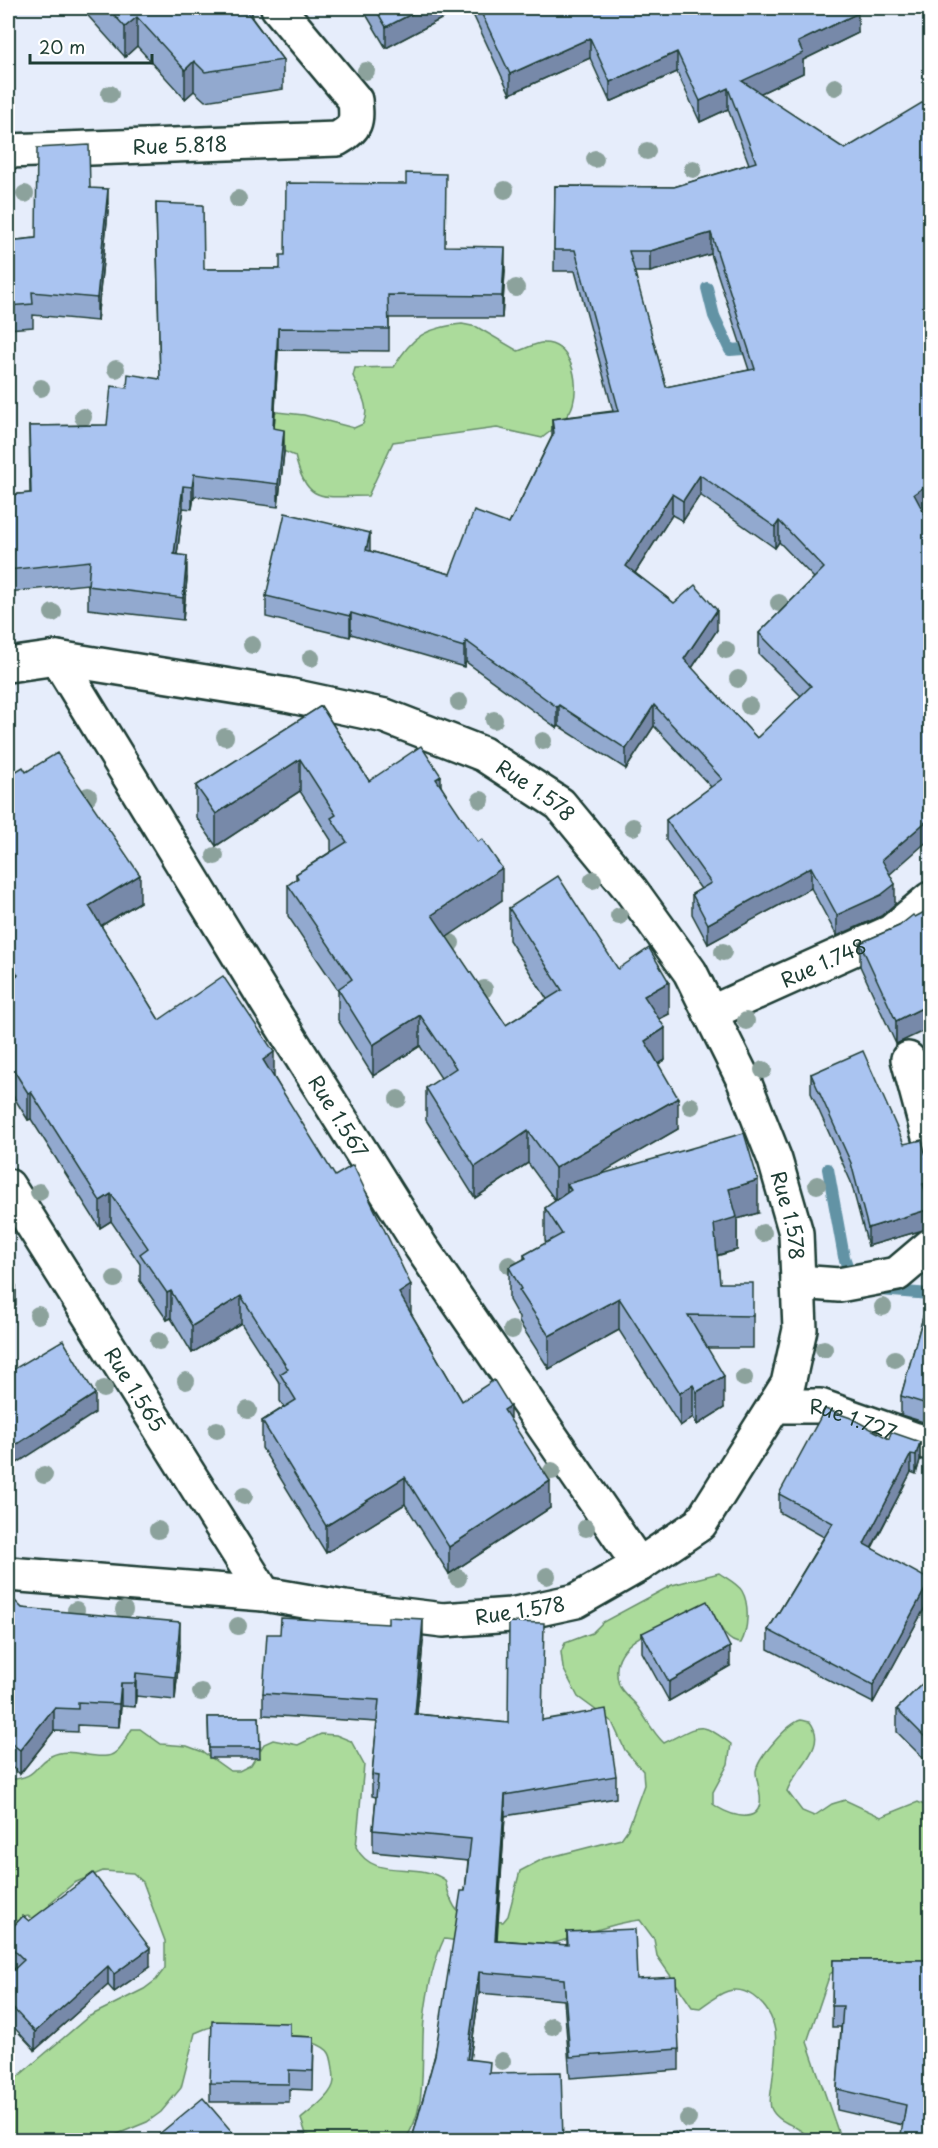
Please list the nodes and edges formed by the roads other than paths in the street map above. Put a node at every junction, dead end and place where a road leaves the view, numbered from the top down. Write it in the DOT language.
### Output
graph roads {
  1 [pos="278,8"];
  2 [pos="8,150"];
  3 [pos="57,658"];
  4 [pos="8,665"];
  5 [pos="930,899"];
  6 [pos="710,1013"];
  7 [pos="908,1059"];
  8 [pos="930,1141"];
  9 [pos="8,1186"];
  10 [pos="930,1246"];
  11 [pos="798,1282"];
  12 [pos="774,1406"];
  13 [pos="930,1443"];
  14 [pos="639,1566"];
  15 [pos="8,1574"];
  16 [pos="264,1594"];
  1 -- 2 [label="street, Rue 5.818"];
  3 -- 4 [label="street, Rue 1.578"];
  3 -- 6 [label="street, Rue 1.578"];
  3 -- 14 [label="street, Rue 1.567"];
  5 -- 6 [label="street, Rue 1.748"];
  6 -- 11 [label="street, Rue 1.578"];
  7 -- 8 [label="street"];
  9 -- 16 [label="street, Rue 1.565"];
  10 -- 11 [label="street"];
  11 -- 12 [label="street, Rue 1.578"];
  12 -- 13 [label="street, Rue 1.727"];
  12 -- 14 [label="street, Rue 1.578"];
  14 -- 16 [label="street, Rue 1.578"];
  15 -- 16 [label="street, Rue 1.578"];
}
